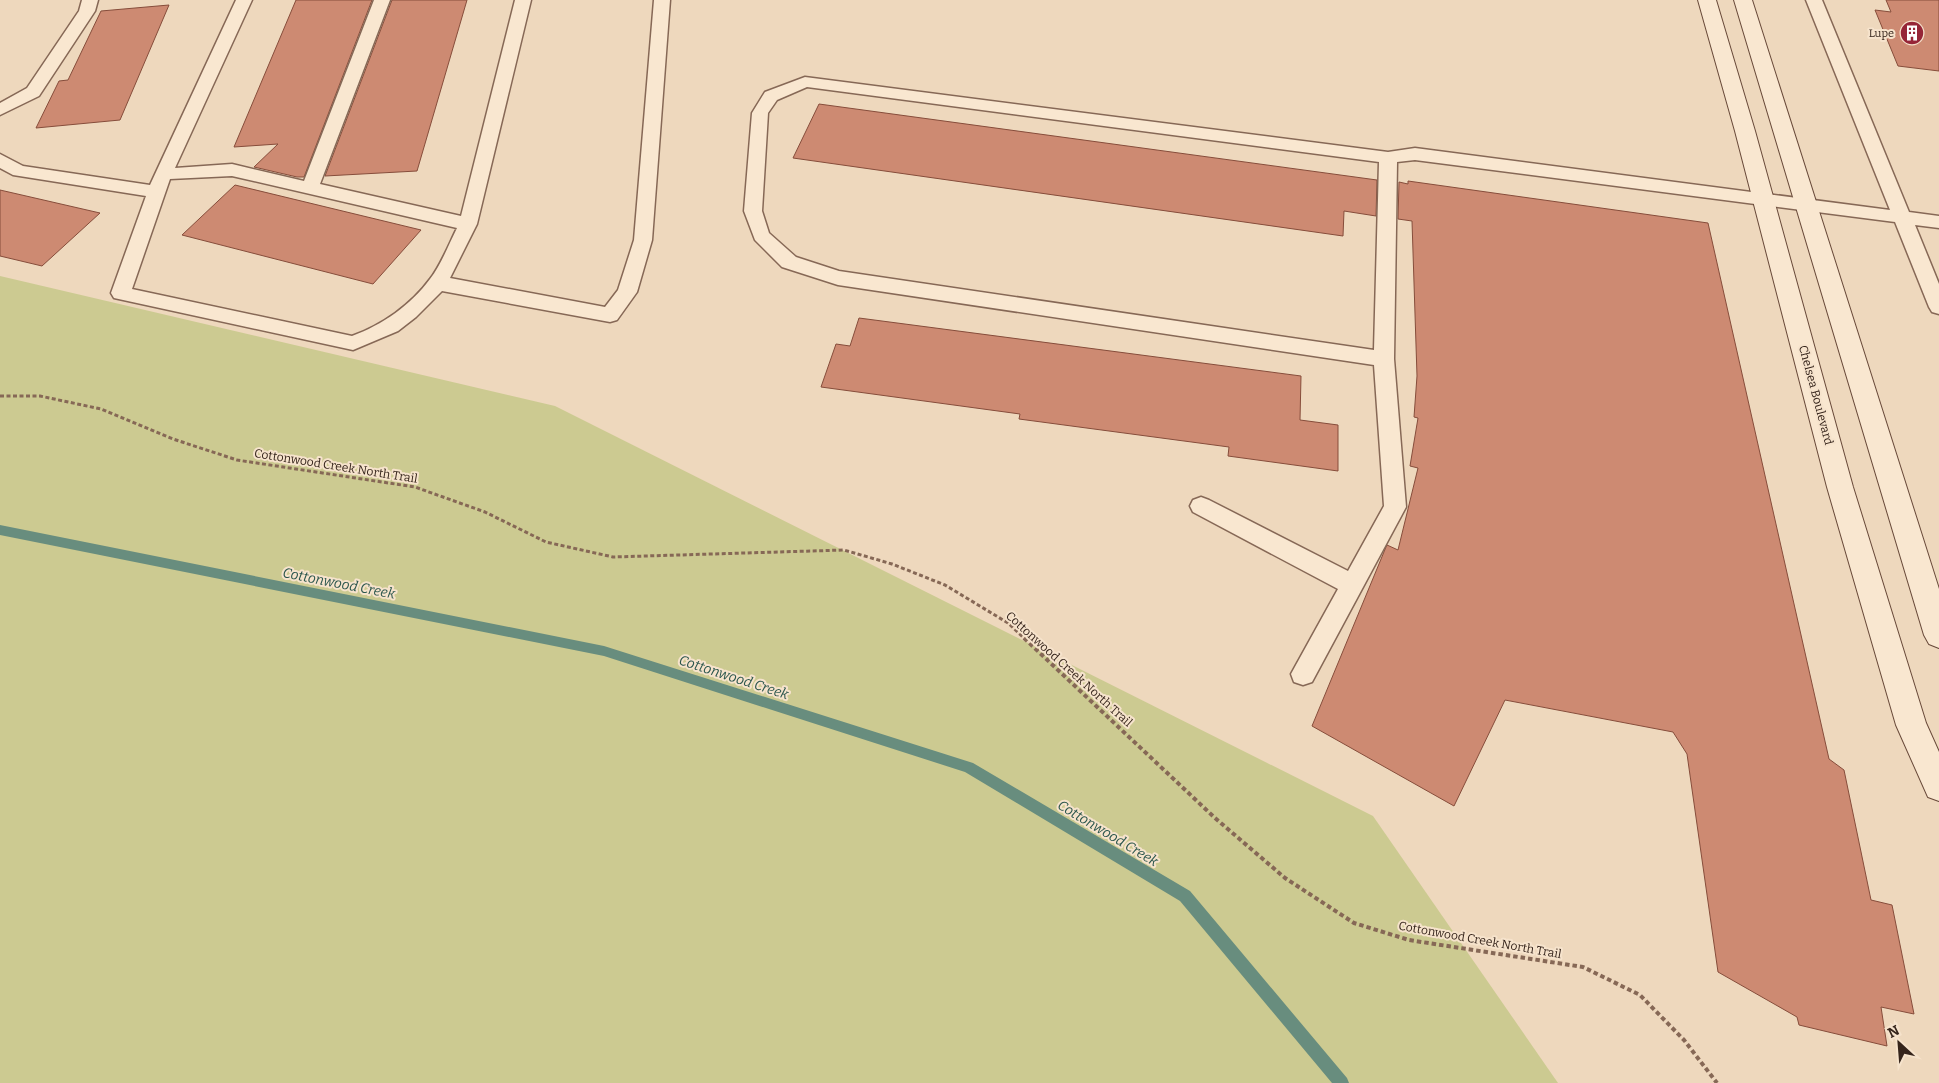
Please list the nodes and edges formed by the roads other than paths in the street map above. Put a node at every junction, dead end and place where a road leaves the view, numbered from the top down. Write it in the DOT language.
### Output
graph roads {
  1 [pos="90,0"];
  2 [pos="244,0"];
  3 [pos="382,0"];
  4 [pos="523,0"];
  5 [pos="662,0"];
  6 [pos="1707,0"];
  7 [pos="1743,0"];
  8 [pos="1814,0"];
  9 [pos="0,110"];
  10 [pos="1388,158"];
  11 [pos="0,160"];
  12 [pos="164,174"];
  13 [pos="310,188"];
  14 [pos="156,192"];
  15 [pos="1763,198"];
  16 [pos="1805,203"];
  17 [pos="1901,216"];
  18 [pos="1939,222"];
  19 [pos="468,224"];
  20 [pos="438,284"];
  21 [pos="1939,307"];
  22 [pos="1384,360"];
  23 [pos="1201,506"];
  24 [pos="1352,585"];
  25 [pos="1939,635"];
  26 [pos="1303,674"];
  27 [pos="1939,786"];
  1 -- 9 [label="lane"];
  2 -- 12 [label="lane"];
  3 -- 13 [label="lane"];
  4 -- 19 [label="lane"];
  5 -- 20 [label="lane"];
  6 -- 15 [label="street, Chelsea Boulevard"];
  7 -- 16 [label="street"];
  8 -- 17 [label="lane"];
  10 -- 15 [label="lane"];
  10 -- 22 [label="lane"];
  10 -- 22 [label="lane"];
  11 -- 14 [label="lane"];
  12 -- 13 [label="lane"];
  12 -- 14 [label="lane"];
  13 -- 19 [label="lane"];
  14 -- 20 [label="lane"];
  15 -- 16 [label="lane"];
  15 -- 27 [label="street, Chelsea Boulevard"];
  16 -- 17 [label="lane"];
  16 -- 25 [label="street"];
  17 -- 18 [label="lane"];
  17 -- 21 [label="lane"];
  19 -- 20 [label="lane"];
  22 -- 24 [label="lane"];
  23 -- 24 [label="lane"];
  24 -- 26 [label="lane"];
}
